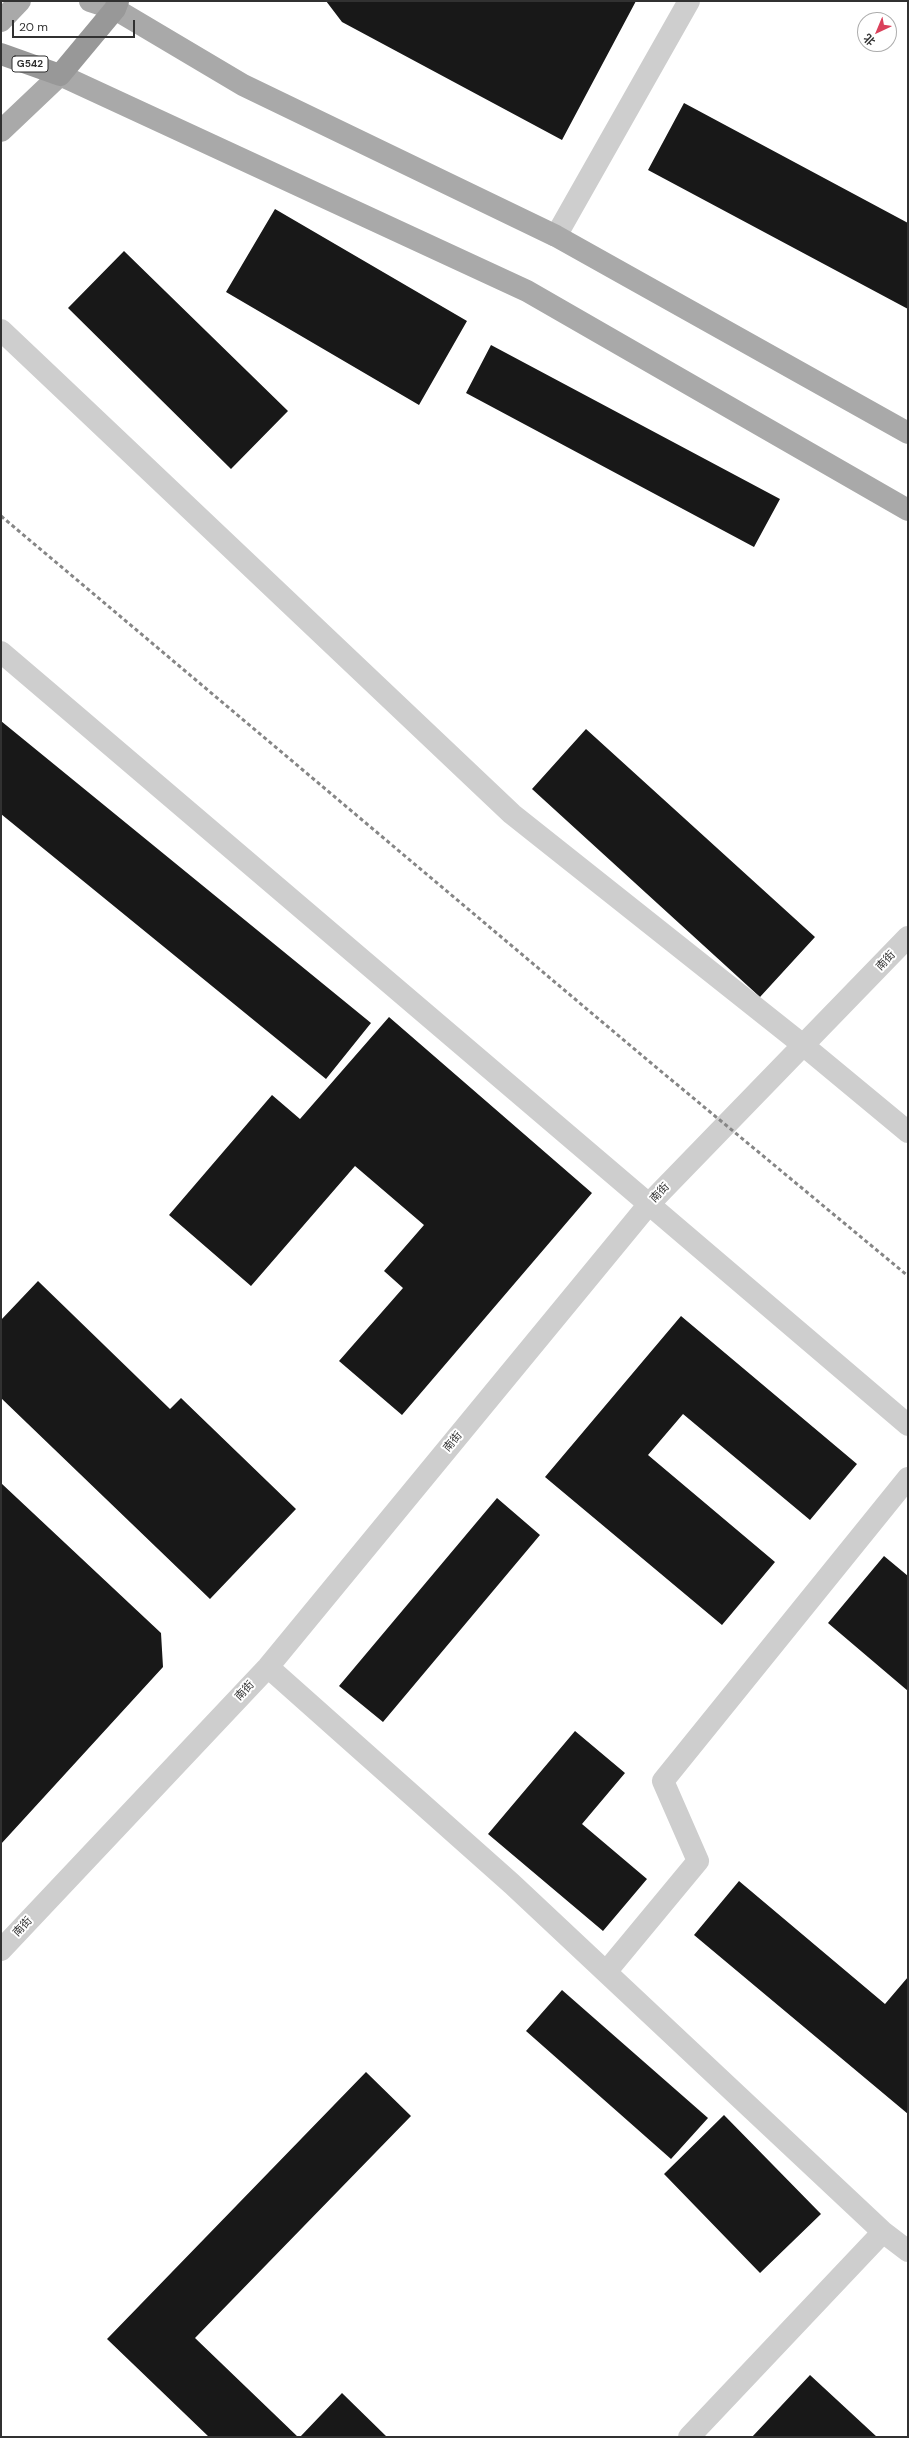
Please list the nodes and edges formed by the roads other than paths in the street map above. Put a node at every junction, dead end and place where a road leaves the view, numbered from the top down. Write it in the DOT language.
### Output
graph roads {
  1 [pos="20,1"];
  2 [pos="90,1"];
  3 [pos="689,1"];
  4 [pos="117,5"];
  5 [pos="1,20"];
  6 [pos="1,54"];
  7 [pos="60,75"];
  8 [pos="1,131"];
  9 [pos="556,236"];
  10 [pos="1,330"];
  11 [pos="908,433"];
  12 [pos="908,510"];
  13 [pos="1,652"];
  14 [pos="908,938"];
  15 [pos="803,1045"];
  16 [pos="908,1132"];
  17 [pos="649,1204"];
  18 [pos="908,1425"];
  19 [pos="908,1478"];
  20 [pos="268,1667"];
  21 [pos="1,1950"];
  22 [pos="606,1972"];
  23 [pos="883,2232"];
  24 [pos="908,2251"];
  25 [pos="689,2437"];
  1 -- 5 [label="main road"];
  2 -- 4 [label="main road"];
  3 -- 9 [label="street"];
  4 -- 7 [label="highway, G542"];
  4 -- 9 [label="main road"];
  6 -- 7 [label="highway, G542"];
  7 -- 8 [label="main road"];
  7 -- 12 [label="main road"];
  9 -- 11 [label="main road"];
  10 -- 15 [label="street"];
  13 -- 17 [label="street"];
  14 -- 15 [label="street, 南街"];
  15 -- 16 [label="street"];
  15 -- 17 [label="street, 南街"];
  17 -- 18 [label="street"];
  17 -- 20 [label="street, 南街"];
  19 -- 22 [label="street"];
  20 -- 21 [label="street, 南街"];
  20 -- 22 [label="street"];
  22 -- 23 [label="street"];
  23 -- 24 [label="street"];
  23 -- 25 [label="street"];
}
